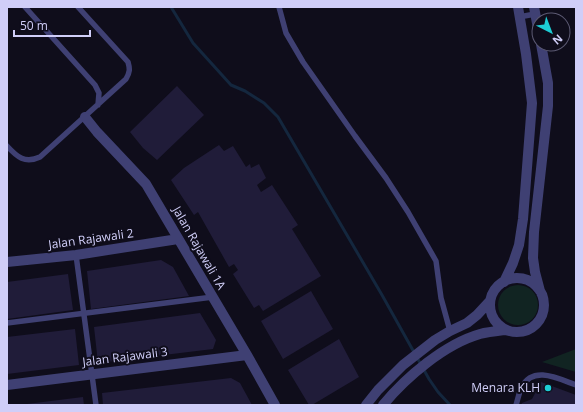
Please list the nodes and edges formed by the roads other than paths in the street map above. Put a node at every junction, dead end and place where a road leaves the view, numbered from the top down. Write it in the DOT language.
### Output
graph roads {
  1 [pos="25,7"];
  2 [pos="78,7"];
  3 [pos="279,7"];
  4 [pos="535,11"];
  5 [pos="519,12"];
  6 [pos="542,52"];
  7 [pos="98,105"];
  8 [pos="84,117"];
  9 [pos="7,146"];
  10 [pos="178,239"];
  11 [pos="76,255"];
  12 [pos="7,262"];
  13 [pos="504,282"];
  14 [pos="540,291"];
  15 [pos="213,297"];
  16 [pos="490,301"];
  17 [pos="84,313"];
  18 [pos="7,323"];
  19 [pos="505,330"];
  20 [pos="450,331"];
  21 [pos="247,355"];
  22 [pos="92,374"];
  23 [pos="7,385"];
  24 [pos="576,385"];
  25 [pos="96,405"];
  26 [pos="275,405"];
  27 [pos="366,405"];
  28 [pos="383,405"];
  29 [pos="516,405"];
  1 -- 7 [label="lane"];
  2 -- 7 [label="lane"];
  3 -- 20 [label="lane"];
  4 -- 5 [label="lane"];
  5 -- 13 [label="street"];
  6 -- 14 [label="street"];
  7 -- 8 [label="lane"];
  8 -- 9 [label="lane"];
  8 -- 10 [label="street, Jalan Rajawali 1A"];
  10 -- 11 [label="street, Jalan Rajawali 2"];
  10 -- 15 [label="street, Jalan Rajawali 1A"];
  11 -- 12 [label="street, Jalan Rajawali 2"];
  11 -- 17 [label="lane"];
  13 -- 14 [label="street"];
  13 -- 16 [label="street"];
  14 -- 19 [label="street"];
  15 -- 17 [label="lane"];
  15 -- 21 [label="street, Jalan Rajawali 1A"];
  16 -- 19 [label="street"];
  16 -- 20 [label="street"];
  17 -- 18 [label="lane"];
  17 -- 22 [label="lane"];
  19 -- 28 [label="street"];
  20 -- 27 [label="street"];
  21 -- 22 [label="street, Jalan Rajawali 3"];
  21 -- 26 [label="street, Jalan Rajawali 1A"];
  22 -- 23 [label="street, Jalan Rajawali 3"];
  22 -- 25 [label="lane"];
  24 -- 29 [label="lane"];
}
